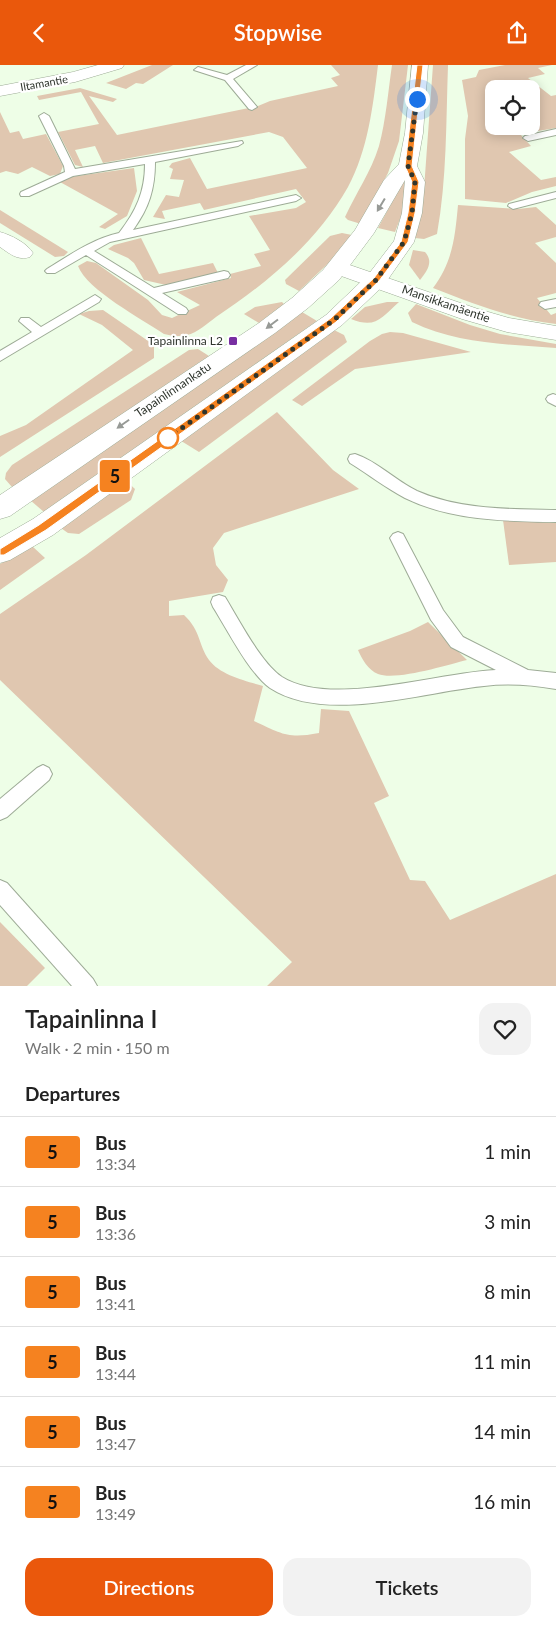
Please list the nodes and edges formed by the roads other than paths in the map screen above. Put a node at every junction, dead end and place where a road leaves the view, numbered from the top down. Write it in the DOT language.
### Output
graph roads {
  1 [pos="116,65"];
  2 [pos="252,65"];
  3 [pos="420,65"];
  4 [pos="198,70"];
  5 [pos="228,78"];
  6 [pos="0,91"];
  7 [pos="252,107"];
  8 [pos="44,116"];
  9 [pos="556,132"];
  10 [pos="528,138"];
  11 [pos="238,143"];
  12 [pos="150,160"];
  13 [pos="408,166"];
  14 [pos="70,173"];
  15 [pos="25,194"];
  16 [pos="556,195"];
  17 [pos="296,198"];
  18 [pos="513,206"];
  19 [pos="91,232"];
  20 [pos="122,236"];
  21 [pos="0,238"];
  22 [pos="106,239"];
  23 [pos="85,250"];
  24 [pos="23,253"];
  25 [pos="338,267"];
  26 [pos="51,271"];
  27 [pos="224,275"];
  28 [pos="376,280"];
  29 [pos="152,292"];
  30 [pos="95,299"];
  31 [pos="182,311"];
  32 [pos="26,321"];
  33 [pos="40,332"];
  34 [pos="556,333"];
  35 [pos="0,357"];
  36 [pos="355,459"];
  37 [pos="0,509"];
  38 [pos="556,515"];
  39 [pos="398,538"];
  40 [pos="0,552"];
  41 [pos="219,603"];
  42 [pos="524,676"];
  43 [pos="556,681"];
  44 [pos="42,775"];
  45 [pos="0,811"];
  46 [pos="0,890"];
  47 [pos="86,986"];
  1 -- 6 [label="street, Iltamantie"];
  2 -- 5 [label="lane"];
  3 -- 13 [label="street"];
  4 -- 5 [label="lane"];
  5 -- 7 [label="lane"];
  8 -- 14 [label="lane"];
  9 -- 10 [label="lane"];
  11 -- 12 [label="lane"];
  12 -- 14 [label="lane"];
  12 -- 20 [label="lane"];
  13 -- 25 [label="street, Tapainlinnankatu, one-way"];
  13 -- 28 [label="street"];
  14 -- 15 [label="lane"];
  16 -- 18 [label="lane"];
  17 -- 20 [label="lane"];
  19 -- 22 [label="lane"];
  20 -- 22 [label="lane"];
  21 -- 24 [label="street"];
  22 -- 23 [label="lane"];
  23 -- 26 [label="lane"];
  23 -- 29 [label="lane"];
  25 -- 28 [label="street, Mansikkamäentie"];
  25 -- 37 [label="street, Tapainlinnankatu, one-way"];
  27 -- 29 [label="lane"];
  28 -- 34 [label="street, Mansikkamäentie"];
  28 -- 40 [label="street"];
  29 -- 31 [label="lane"];
  30 -- 33 [label="lane"];
  32 -- 33 [label="lane"];
  33 -- 35 [label="lane"];
  36 -- 38 [label="lane"];
  39 -- 42 [label="lane"];
  41 -- 42 [label="lane"];
  42 -- 43 [label="lane"];
  44 -- 45 [label="lane"];
  46 -- 47 [label="lane"];
}
